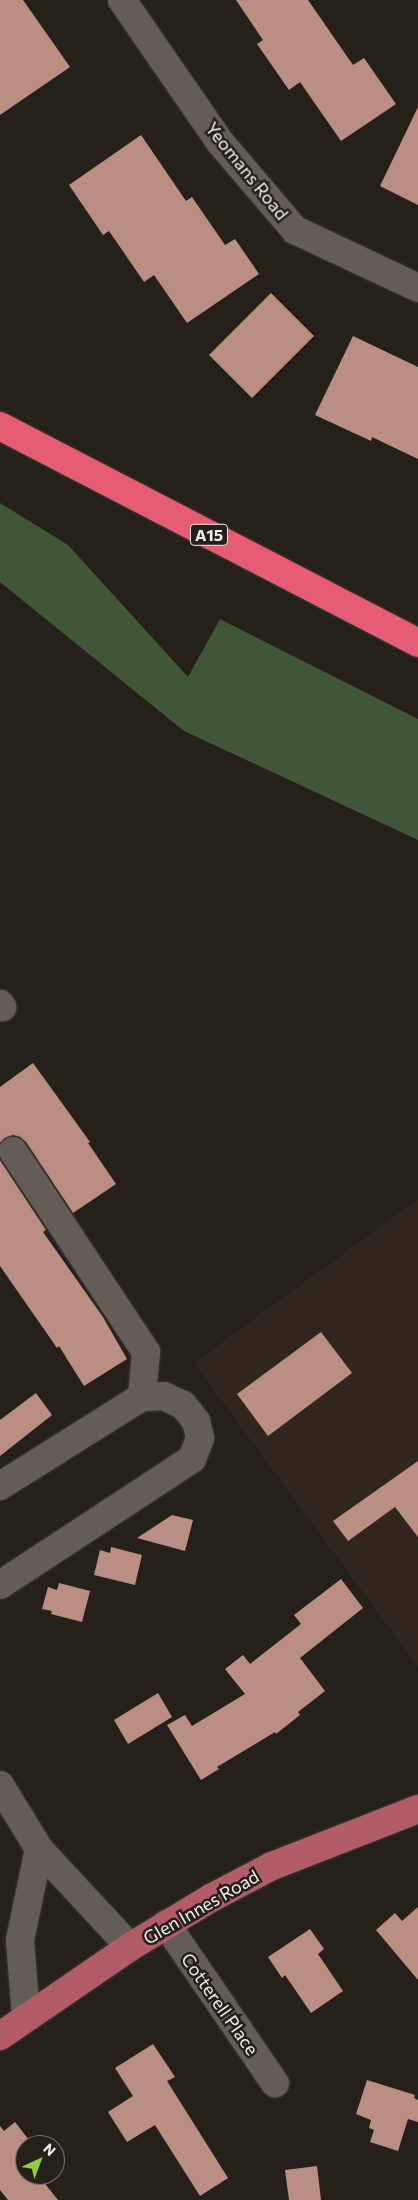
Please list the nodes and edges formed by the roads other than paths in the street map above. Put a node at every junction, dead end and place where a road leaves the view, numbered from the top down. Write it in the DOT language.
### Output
graph roads {
  1 [pos="122,0"];
  2 [pos="418,288"];
  3 [pos="0,426"];
  4 [pos="418,643"];
  5 [pos="13,1151"];
  6 [pos="142,1398"];
  7 [pos="0,1486"];
  8 [pos="0,1585"];
  9 [pos="0,1785"];
  10 [pos="418,1809"];
  11 [pos="40,1849"];
  12 [pos="166,1924"];
  13 [pos="130,1947"];
  14 [pos="26,2017"];
  15 [pos="0,2036"];
  16 [pos="275,2083"];
  1 -- 2 [label="street, Yeomans Road"];
  3 -- 4 [label="highway, A15"];
  5 -- 6 [label="street"];
  6 -- 7 [label="street"];
  6 -- 8 [label="street"];
  9 -- 11 [label="street"];
  10 -- 12 [label="main road, Glen Innes Road"];
  11 -- 13 [label="street"];
  11 -- 14 [label="street"];
  12 -- 13 [label="main road, Glen Innes Road"];
  12 -- 16 [label="street, Cotterell Place"];
  13 -- 14 [label="main road, Glen Innes Road"];
  14 -- 15 [label="main road, Glen Innes Road"];
}
